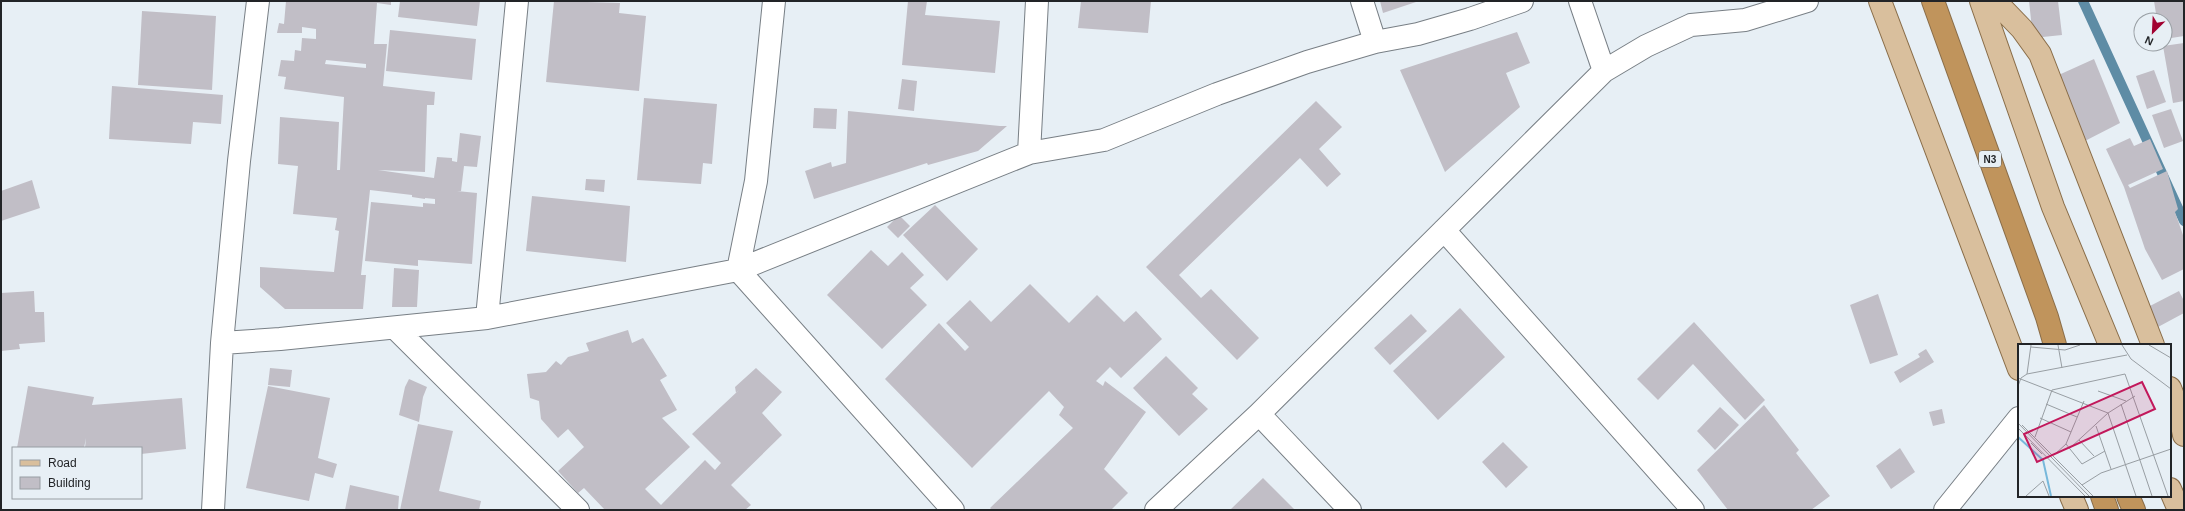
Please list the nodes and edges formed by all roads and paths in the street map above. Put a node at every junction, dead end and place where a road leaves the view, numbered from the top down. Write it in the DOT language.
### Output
graph roads {
  1 [pos="258,1"];
  2 [pos="517,1"];
  3 [pos="774,1"];
  4 [pos="1037,1"];
  5 [pos="1362,1"];
  6 [pos="1522,1"];
  7 [pos="1580,1"];
  8 [pos="1807,1"];
  9 [pos="1880,1"];
  10 [pos="1933,1"];
  11 [pos="1981,1"];
  12 [pos="1995,1"];
  13 [pos="1375,42"];
  14 [pos="1604,72"];
  15 [pos="1029,153"];
  16 [pos="1444,230"];
  17 [pos="738,270"];
  18 [pos="2047,317"];
  19 [pos="487,318"];
  20 [pos="395,328"];
  21 [pos="222,343"];
  22 [pos="2055,344"];
  23 [pos="2060,344"];
  24 [pos="2110,344"];
  25 [pos="2153,344"];
  26 [pos="2018,366"];
  27 [pos="2171,391"];
  28 [pos="1259,414"];
  29 [pos="2018,419"];
  30 [pos="2184,435"];
  31 [pos="2171,491"];
  32 [pos="2072,497"];
  33 [pos="2102,497"];
  34 [pos="2128,497"];
  35 [pos="213,510"];
  36 [pos="578,510"];
  37 [pos="953,510"];
  38 [pos="1156,510"];
  39 [pos="1350,510"];
  40 [pos="1693,510"];
  41 [pos="1945,510"];
  42 [pos="2077,510"];
  43 [pos="2107,510"];
  44 [pos="2134,510"];
  45 [pos="2179,510"];
  1 -- 21 [label="street"];
  2 -- 19 [label="street"];
  3 -- 17 [label="street"];
  4 -- 15 [label="street"];
  5 -- 13 [label="street"];
  6 -- 13 [label="street"];
  7 -- 14 [label="street"];
  8 -- 14 [label="street"];
  9 -- 26 [label="main road"];
  10 -- 18 [label="highway, N3"];
  11 -- 24 [label="main road"];
  12 -- 25 [label="main road"];
  13 -- 15 [label="street"];
  14 -- 16 [label="street"];
  15 -- 17 [label="street"];
  16 -- 28 [label="street"];
  16 -- 40 [label="street"];
  17 -- 19 [label="street"];
  17 -- 37 [label="street"];
  18 -- 22 [label="highway, N3"];
  18 -- 23 [label="highway, N3"];
  19 -- 20 [label="street"];
  20 -- 21 [label="street"];
  20 -- 36 [label="street"];
  21 -- 35 [label="street"];
  27 -- 30 [label="main road"];
  28 -- 38 [label="street"];
  28 -- 39 [label="street"];
  29 -- 41 [label="street"];
  31 -- 45 [label="main road"];
  32 -- 42 [label="main road"];
  33 -- 43 [label="highway"];
  34 -- 44 [label="highway"];
}
